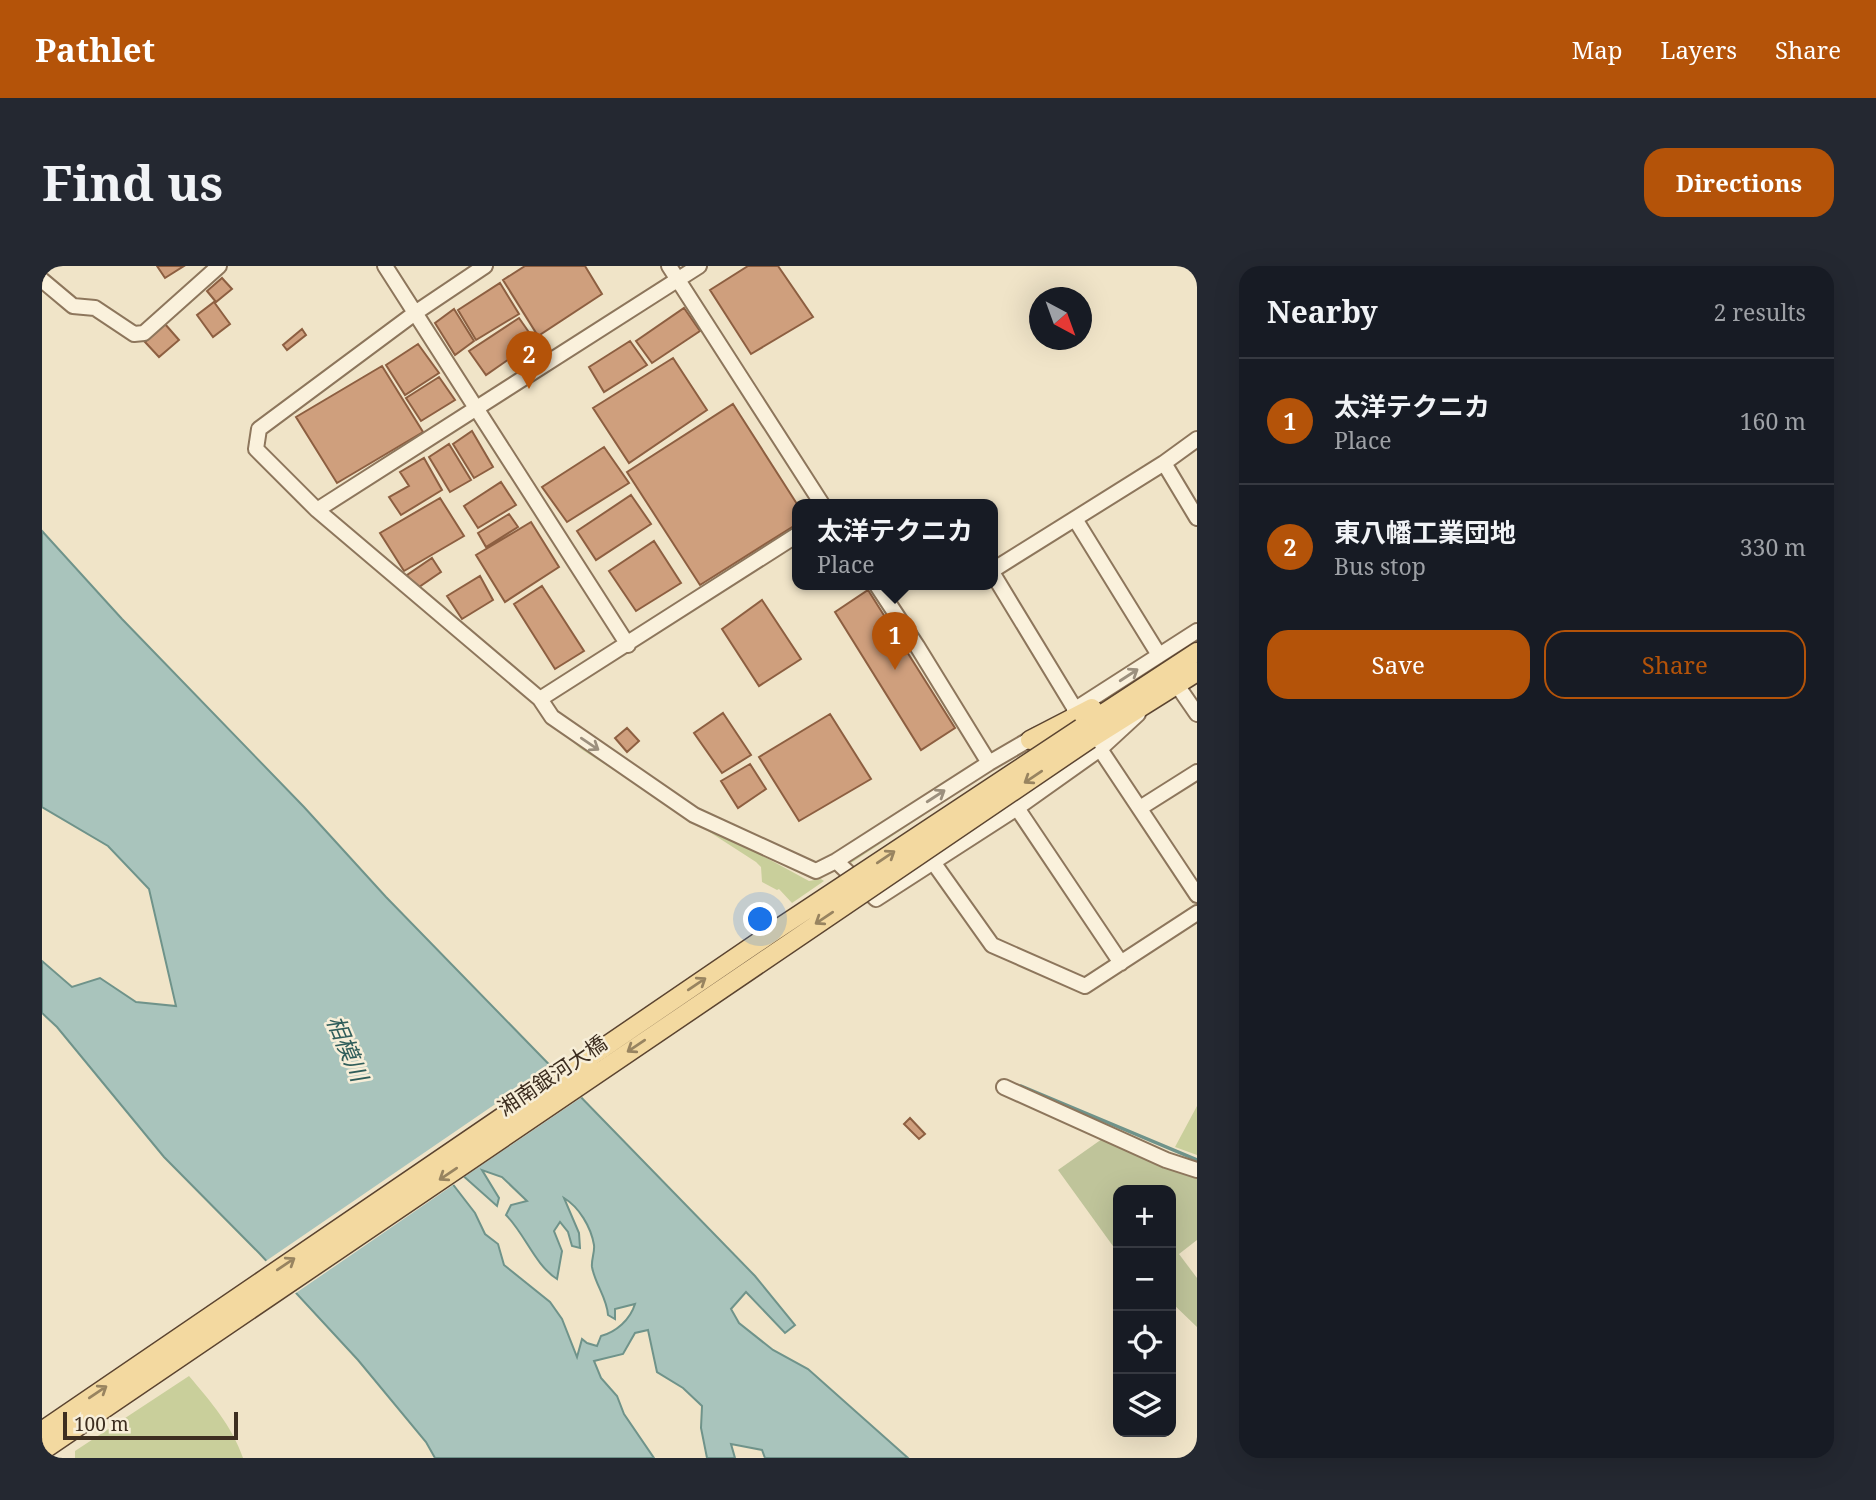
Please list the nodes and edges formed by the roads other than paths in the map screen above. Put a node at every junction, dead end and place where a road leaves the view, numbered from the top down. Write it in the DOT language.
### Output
graph roads {
  1 [pos="219,266"];
  2 [pos="385,266"];
  3 [pos="485,266"];
  4 [pos="669,266"];
  5 [pos="699,266"];
  6 [pos="678,279"];
  7 [pos="42,280"];
  8 [pos="415,313"];
  9 [pos="476,408"];
  10 [pos="1197,439"];
  11 [pos="1164,463"];
  12 [pos="819,499"];
  13 [pos="317,510"];
  14 [pos="1197,518"];
  15 [pos="1074,519"];
  16 [pos="792,538"];
  17 [pos="998,569"];
  18 [pos="998,580"];
  19 [pos="880,590"];
  20 [pos="1197,631"];
  21 [pos="628,645"];
  22 [pos="1197,652"];
  23 [pos="1159,655"];
  24 [pos="1197,672"];
  25 [pos="1177,685"];
  26 [pos="540,699"];
  27 [pos="1120,702"];
  28 [pos="1075,709"];
  29 [pos="1197,714"];
  30 [pos="1090,739"];
  31 [pos="1030,740"];
  32 [pos="989,763"];
  33 [pos="1197,772"];
  34 [pos="1017,808"];
  35 [pos="1140,808"];
  36 [pos="836,861"];
  37 [pos="933,862"];
  38 [pos="1197,895"];
  39 [pos="1197,913"];
  40 [pos="1121,963"];
  41 [pos="1004,1087"];
  42 [pos="1197,1170"];
  43 [pos="42,1431"];
  44 [pos="42,1451"];
  1 -- 7 [label="street"];
  2 -- 8 [label="street"];
  3 -- 8 [label="street"];
  4 -- 6 [label="street"];
  5 -- 6 [label="street"];
  6 -- 9 [label="street"];
  6 -- 12 [label="street"];
  8 -- 9 [label="street"];
  8 -- 13 [label="street"];
  9 -- 13 [label="street"];
  9 -- 21 [label="street"];
  10 -- 11 [label="street"];
  11 -- 14 [label="street"];
  11 -- 15 [label="street"];
  13 -- 26 [label="street"];
  15 -- 17 [label="street"];
  15 -- 23 [label="street"];
  16 -- 21 [label="street"];
  18 -- 28 [label="street"];
  19 -- 32 [label="street"];
  20 -- 23 [label="street"];
  21 -- 26 [label="street"];
  22 -- 27 [label="main road"];
  28 -- 23 [label="street, one-way"];
  24 -- 25 [label="main road"];
  25 -- 29 [label="street"];
  25 -- 30 [label="main road"];
  26 -- 36 [label="street, one-way"];
  27 -- 30 [label="main road"];
  27 -- 31 [label="main road"];
  28 -- 31 [label="street"];
  30 -- 34 [label="street"];
  30 -- 35 [label="street"];
  43 -- 30 [label="main road, 湘南銀河大橋, one-way, bridge"];
  30 -- 44 [label="main road, 湘南銀河大橋, one-way, bridge"];
  31 -- 32 [label="street"];
  36 -- 32 [label="street, one-way"];
  33 -- 35 [label="street"];
  34 -- 37 [label="street"];
  34 -- 40 [label="street"];
  35 -- 38 [label="street"];
  36 -- 37 [label="street"];
  37 -- 40 [label="street"];
  39 -- 40 [label="street"];
  41 -- 42 [label="street"];
}
